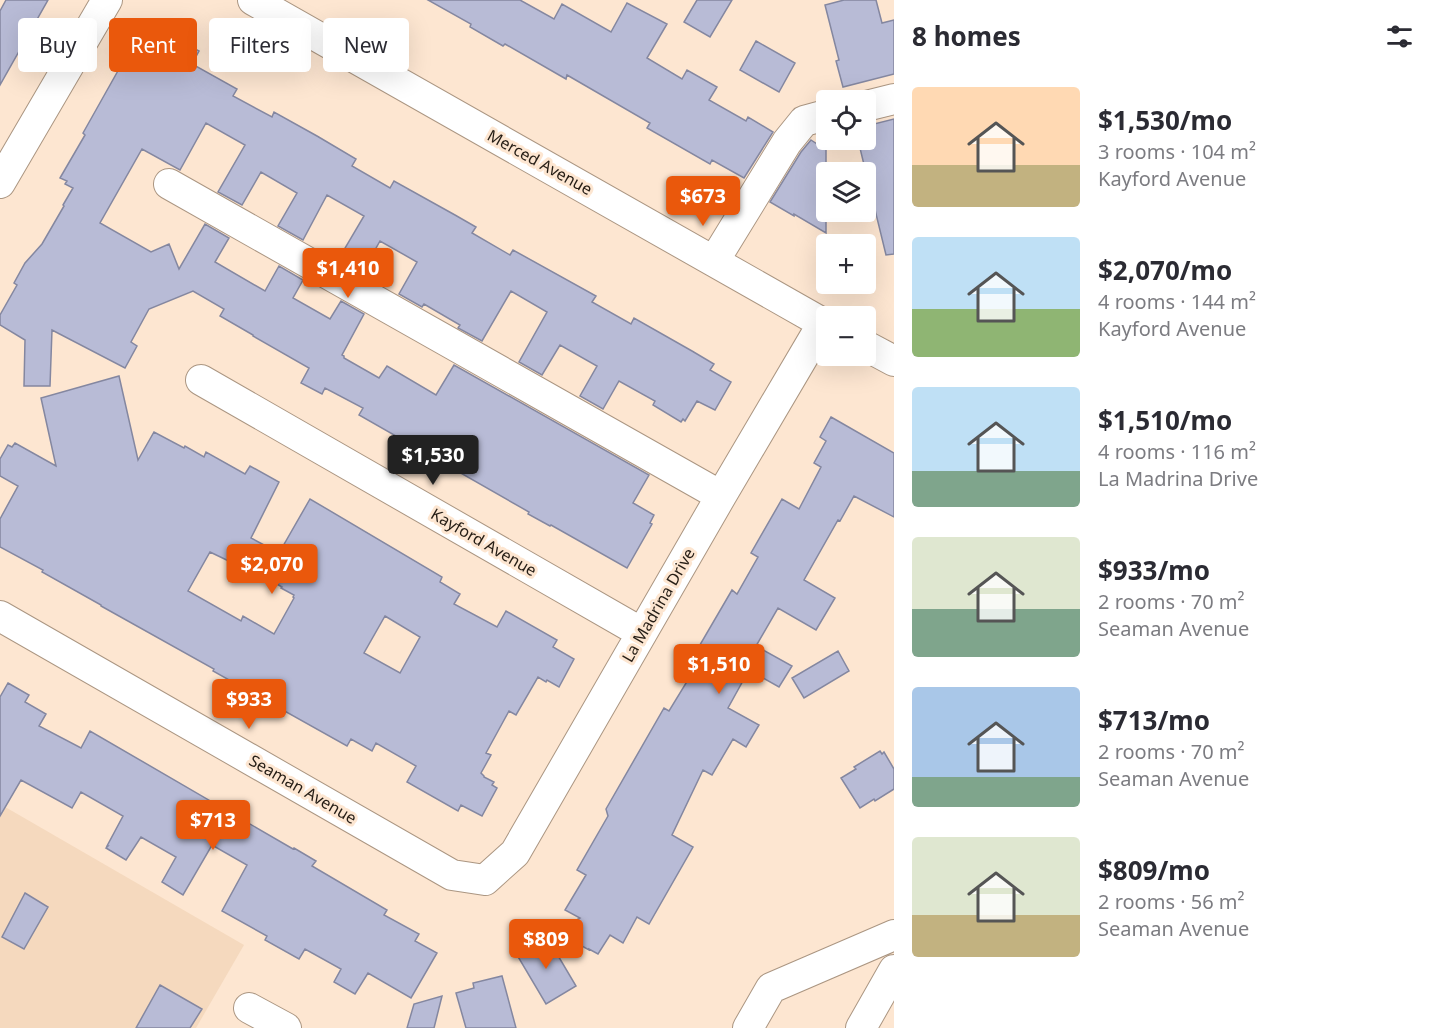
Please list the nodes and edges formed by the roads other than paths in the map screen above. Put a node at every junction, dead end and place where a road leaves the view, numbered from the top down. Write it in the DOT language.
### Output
graph roads {
  1 [pos="107,0"];
  2 [pos="253,0"];
  3 [pos="894,99"];
  4 [pos="876,103"];
  5 [pos="816,118"];
  6 [pos="0,183"];
  7 [pos="169,184"];
  8 [pos="714,261"];
  9 [pos="816,319"];
  10 [pos="816,339"];
  11 [pos="876,351"];
  12 [pos="894,361"];
  13 [pos="201,380"];
  14 [pos="721,496"];
  15 [pos="0,616"];
  16 [pos="642,633"];
  17 [pos="485,880"];
  18 [pos="894,936"];
  19 [pos="894,970"];
  20 [pos="249,1008"];
  21 [pos="286,1028"];
  22 [pos="748,1028"];
  23 [pos="861,1028"];
  1 -- 6 [label="street"];
  2 -- 8 [label="street, Merced Avenue"];
  3 -- 4 [label="street"];
  5 -- 8 [label="street"];
  7 -- 14 [label="street"];
  8 -- 9 [label="street, Merced Avenue"];
  10 -- 14 [label="street, La Madrina Drive"];
  11 -- 12 [label="street"];
  13 -- 16 [label="street, Kayford Avenue"];
  14 -- 16 [label="street, La Madrina Drive"];
  15 -- 17 [label="street, Seaman Avenue"];
  16 -- 17 [label="street, La Madrina Drive"];
  18 -- 22 [label="street"];
  19 -- 23 [label="street"];
  20 -- 21 [label="street"];
}
